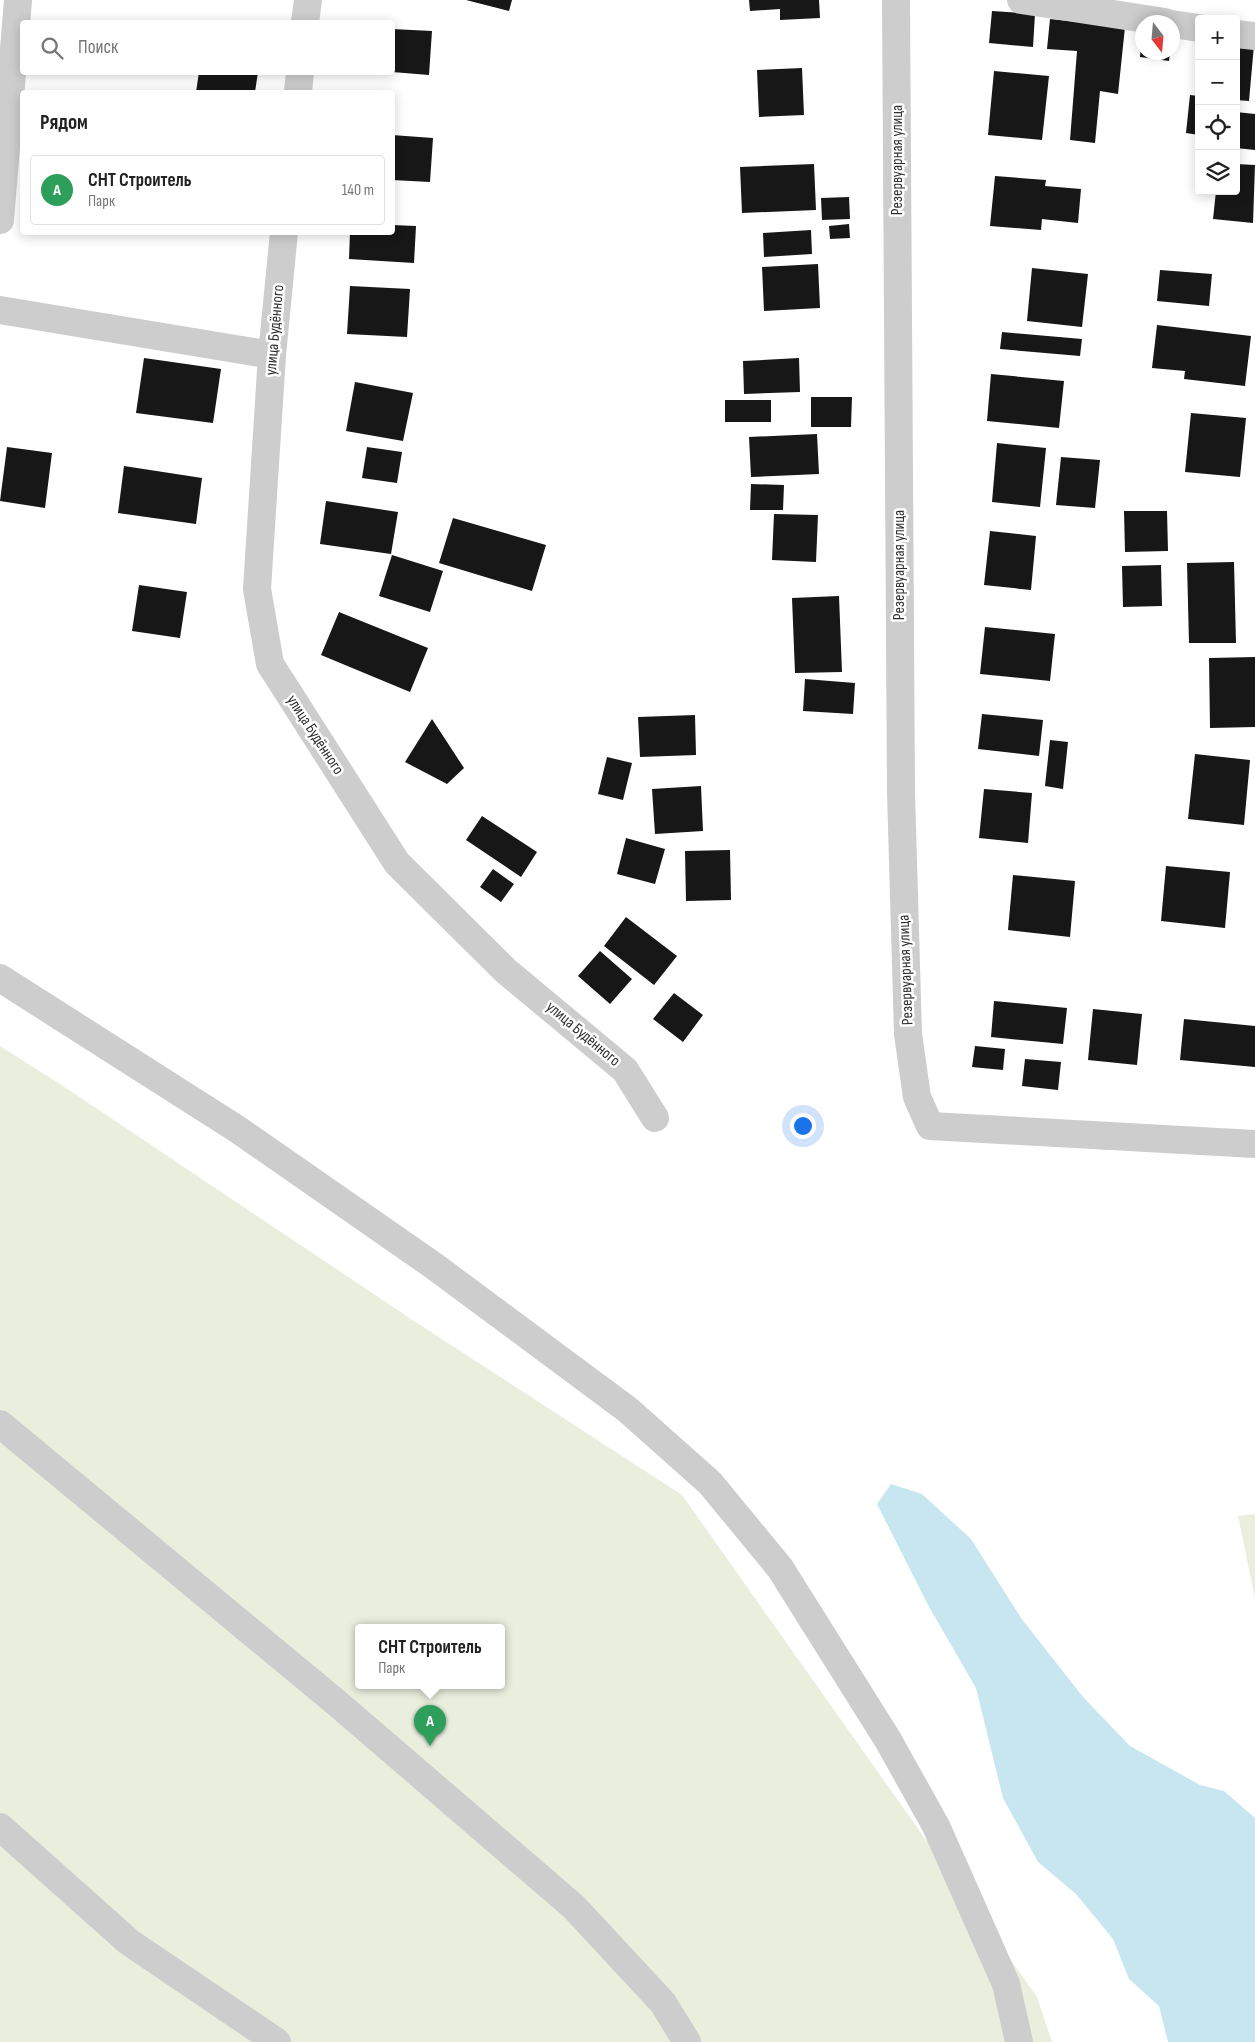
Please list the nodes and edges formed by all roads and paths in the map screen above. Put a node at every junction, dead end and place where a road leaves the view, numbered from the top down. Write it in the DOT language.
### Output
graph roads {
  1 [pos="18,0"];
  2 [pos="308,0"];
  3 [pos="896,0"];
  4 [pos="1022,0"];
  5 [pos="1135,17"];
  6 [pos="306,20"];
  7 [pos="1180,25"];
  8 [pos="1195,27"];
  9 [pos="1240,34"];
  10 [pos="1255,36"];
  11 [pos="300,75"];
  12 [pos="298,90"];
  13 [pos="0,220"];
  14 [pos="284,235"];
  15 [pos="0,310"];
  16 [pos="272,355"];
  17 [pos="0,978"];
  18 [pos="656,1118"];
  19 [pos="1255,1144"];
  20 [pos="0,1424"];
  21 [pos="0,1827"];
  22 [pos="277,2042"];
  23 [pos="687,2042"];
  24 [pos="1019,2042"];
  1 -- 13 [label="street"];
  2 -- 6 [label="street"];
  3 -- 19 [label="street, Резервуарная улица"];
  4 -- 5 [label="street"];
  7 -- 8 [label="street"];
  9 -- 10 [label="street"];
  11 -- 12 [label="street"];
  14 -- 16 [label="street, улица Будённого"];
  15 -- 16 [label="street"];
  16 -- 18 [label="street, улица Будённого"];
  17 -- 24 [label="street"];
  20 -- 23 [label="street"];
  21 -- 22 [label="street"];
}
